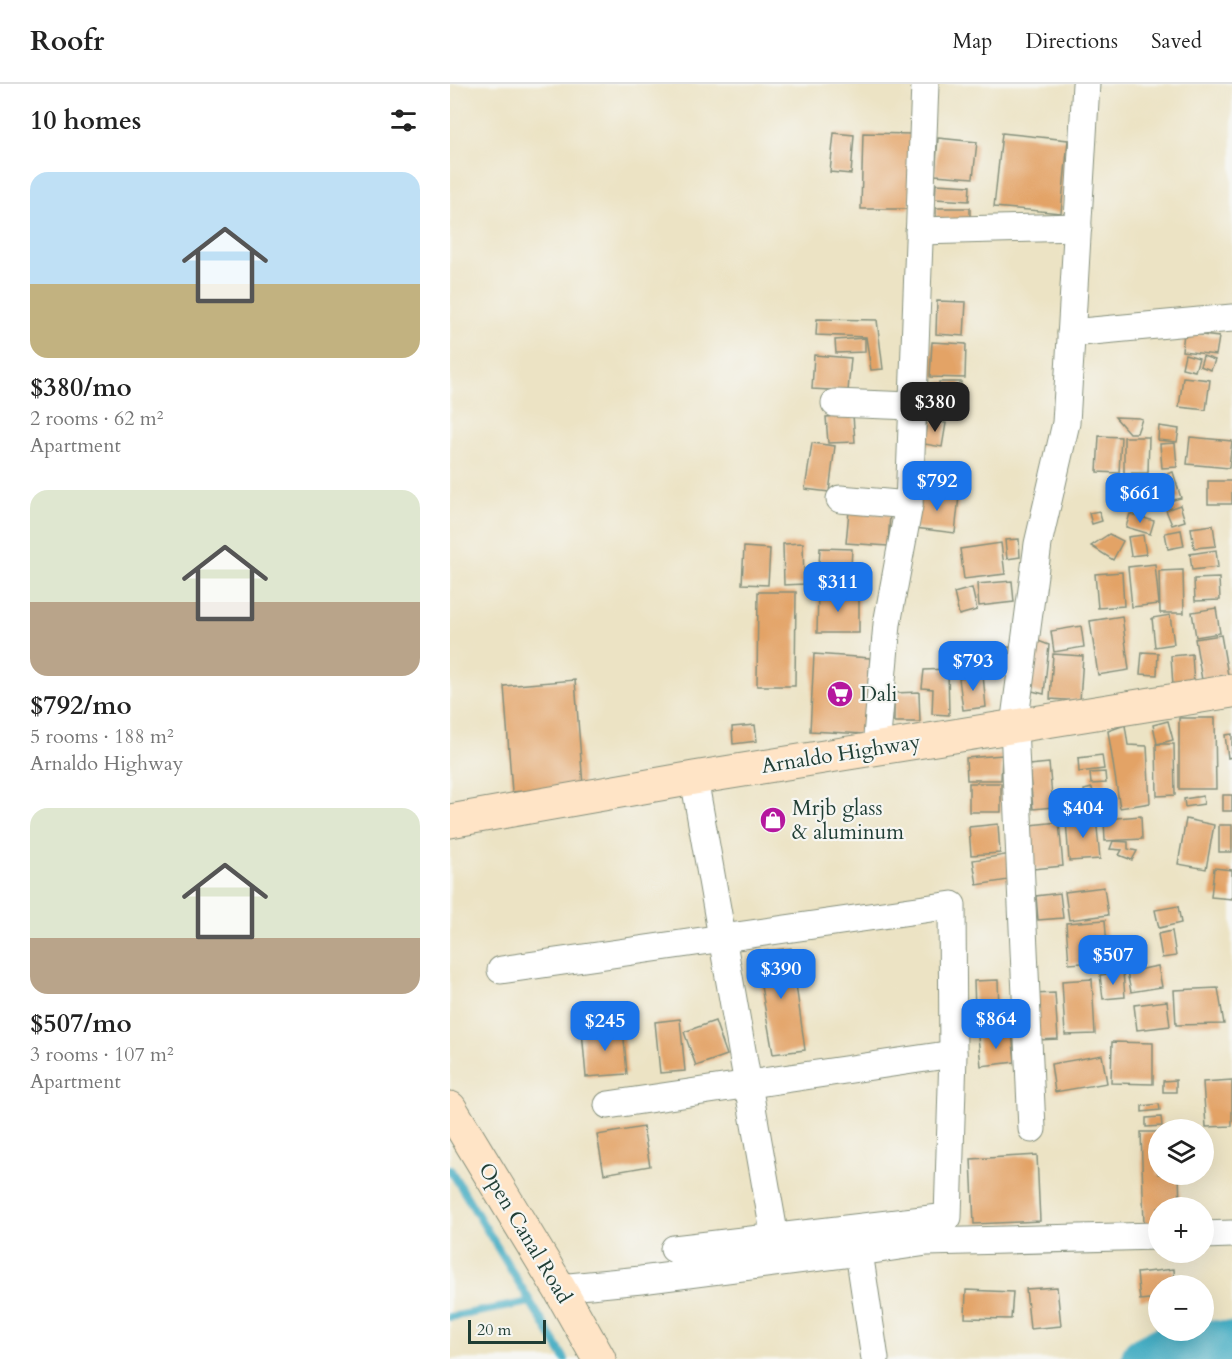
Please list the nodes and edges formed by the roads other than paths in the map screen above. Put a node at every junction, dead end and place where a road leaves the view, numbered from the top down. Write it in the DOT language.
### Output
graph roads {
  1 [pos="926,84"];
  2 [pos="1086,84"];
  3 [pos="1078,227"];
  4 [pos="919,231"];
  5 [pos="1232,318"];
  6 [pos="1071,333"];
  7 [pos="835,403"];
  8 [pos="912,405"];
  9 [pos="840,499"];
  10 [pos="909,505"];
  11 [pos="1232,691"];
  12 [pos="1014,726"];
  13 [pos="876,748"];
  14 [pos="694,778"];
  15 [pos="450,820"];
  16 [pos="722,937"];
  17 [pos="501,970"];
  18 [pos="953,1054"];
  19 [pos="748,1085"];
  20 [pos="608,1105"];
  21 [pos="450,1108"];
  22 [pos="1032,1129"];
  23 [pos="1232,1234"];
  24 [pos="1214,1235"];
  25 [pos="1148,1236"];
  26 [pos="775,1238"];
  27 [pos="674,1249"];
  28 [pos="859,1252"];
  29 [pos="559,1288"];
  30 [pos="599,1359"];
  31 [pos="875,1359"];
  1 -- 4 [label="street"];
  2 -- 3 [label="street"];
  3 -- 4 [label="street"];
  3 -- 6 [label="street"];
  4 -- 8 [label="street"];
  5 -- 6 [label="street"];
  6 -- 12 [label="street"];
  7 -- 8 [label="street"];
  8 -- 10 [label="street"];
  9 -- 10 [label="street"];
  10 -- 13 [label="street"];
  11 -- 12 [label="main road, Arnaldo Highway"];
  12 -- 13 [label="main road, Arnaldo Highway"];
  12 -- 22 [label="street"];
  13 -- 14 [label="main road, Arnaldo Highway"];
  14 -- 15 [label="main road, Arnaldo Highway"];
  14 -- 16 [label="street"];
  16 -- 17 [label="street"];
  16 -- 18 [label="street"];
  16 -- 19 [label="street"];
  18 -- 19 [label="street"];
  18 -- 26 [label="street"];
  19 -- 20 [label="street"];
  19 -- 26 [label="street"];
  21 -- 29 [label="main road, Open Canal Road"];
  23 -- 24 [label="street"];
  25 -- 28 [label="street"];
  26 -- 27 [label="street"];
  28 -- 29 [label="street"];
  28 -- 31 [label="street"];
  29 -- 30 [label="main road, Open Canal Road"];
}
